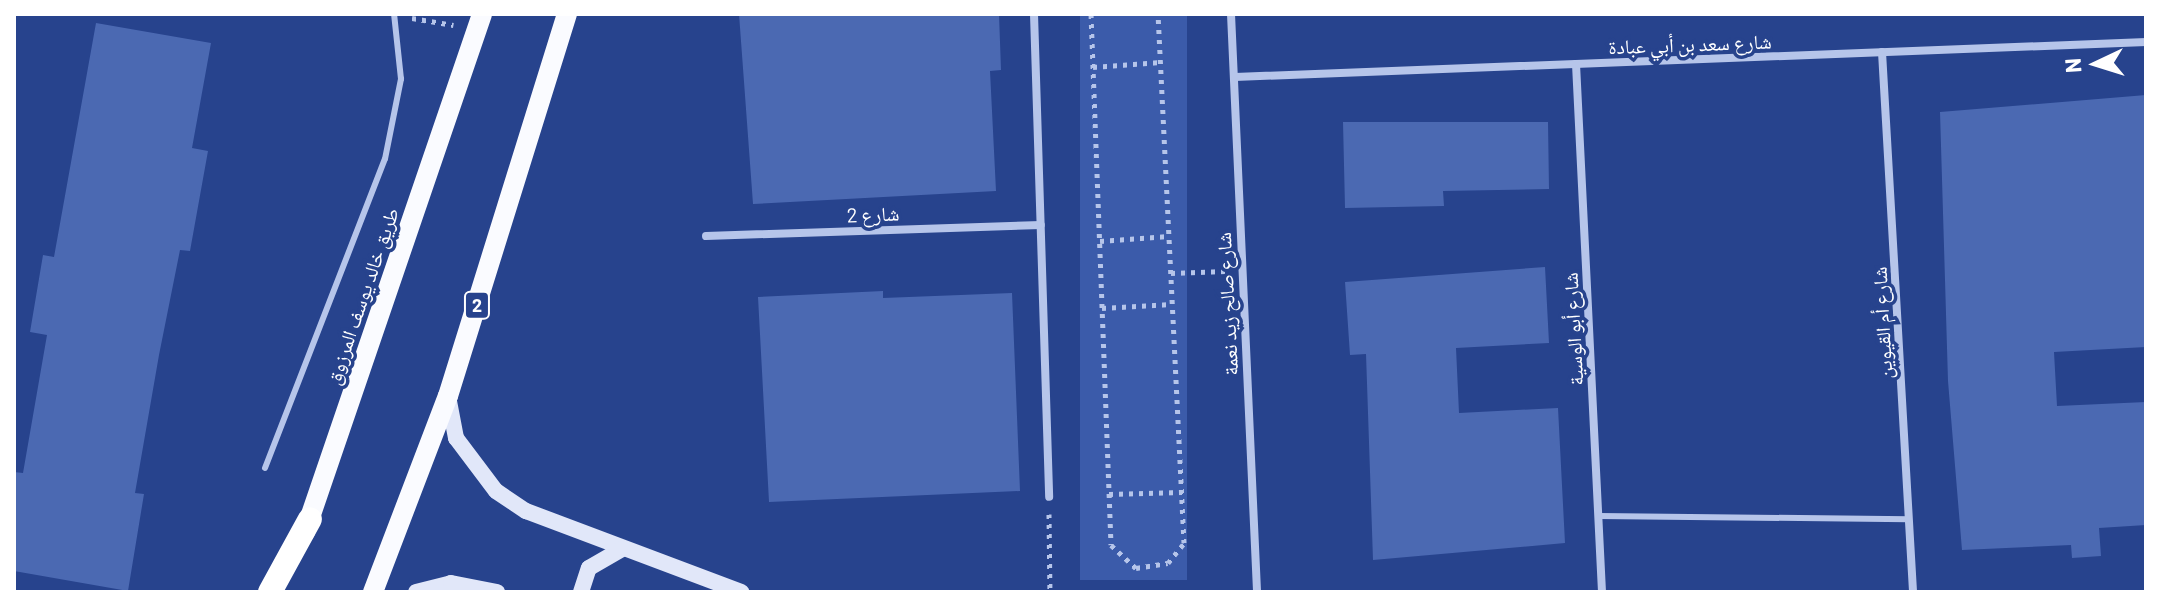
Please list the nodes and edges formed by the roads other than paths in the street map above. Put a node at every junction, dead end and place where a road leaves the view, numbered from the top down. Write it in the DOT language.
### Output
graph roads {
  1 [pos="391,14"];
  2 [pos="567,14"];
  3 [pos="1034,14"];
  4 [pos="1231,14"];
  5 [pos="480,21"];
  6 [pos="2146,42"];
  7 [pos="1882,52"];
  8 [pos="1576,64"];
  9 [pos="1235,77"];
  10 [pos="1041,225"];
  11 [pos="706,236"];
  12 [pos="448,396"];
  13 [pos="265,468"];
  14 [pos="1049,497"];
  15 [pos="1599,516"];
  16 [pos="310,519"];
  17 [pos="1909,519"];
  18 [pos="623,548"];
  19 [pos="270,592"];
  20 [pos="282,592"];
  21 [pos="373,592"];
  22 [pos="416,592"];
  23 [pos="497,592"];
  24 [pos="581,592"];
  25 [pos="741,592"];
  26 [pos="1257,592"];
  27 [pos="1602,592"];
  28 [pos="1913,592"];
  1 -- 13 [label="lane"];
  2 -- 12 [label="main road, 2"];
  3 -- 10 [label="street"];
  4 -- 9 [label="street, شارع صالح زيد نعمة"];
  5 -- 16 [label="main road, طريق خالد يوسف المرزوق"];
  6 -- 7 [label="street, شارع سعد بن أبي عبادة"];
  7 -- 8 [label="street, شارع سعد بن أبي عبادة"];
  7 -- 17 [label="street, شارع أم القيوين"];
  8 -- 9 [label="street, شارع سعد بن أبي عبادة"];
  8 -- 15 [label="street, شارع أبو الوسية"];
  9 -- 26 [label="street, شارع صالح زيد نعمة"];
  10 -- 11 [label="street, شارع 2"];
  10 -- 14 [label="street"];
  12 -- 18 [label="main road"];
  12 -- 21 [label="main road, 2"];
  15 -- 17 [label="lane"];
  15 -- 27 [label="street, شارع أبو الوسية"];
  16 -- 19 [label="highway"];
  16 -- 20 [label="main road, طريق خالد يوسف المرزوق"];
  17 -- 28 [label="street, شارع أم القيوين"];
  18 -- 24 [label="main road"];
  18 -- 25 [label="main road"];
  22 -- 23 [label="main road"];
}
